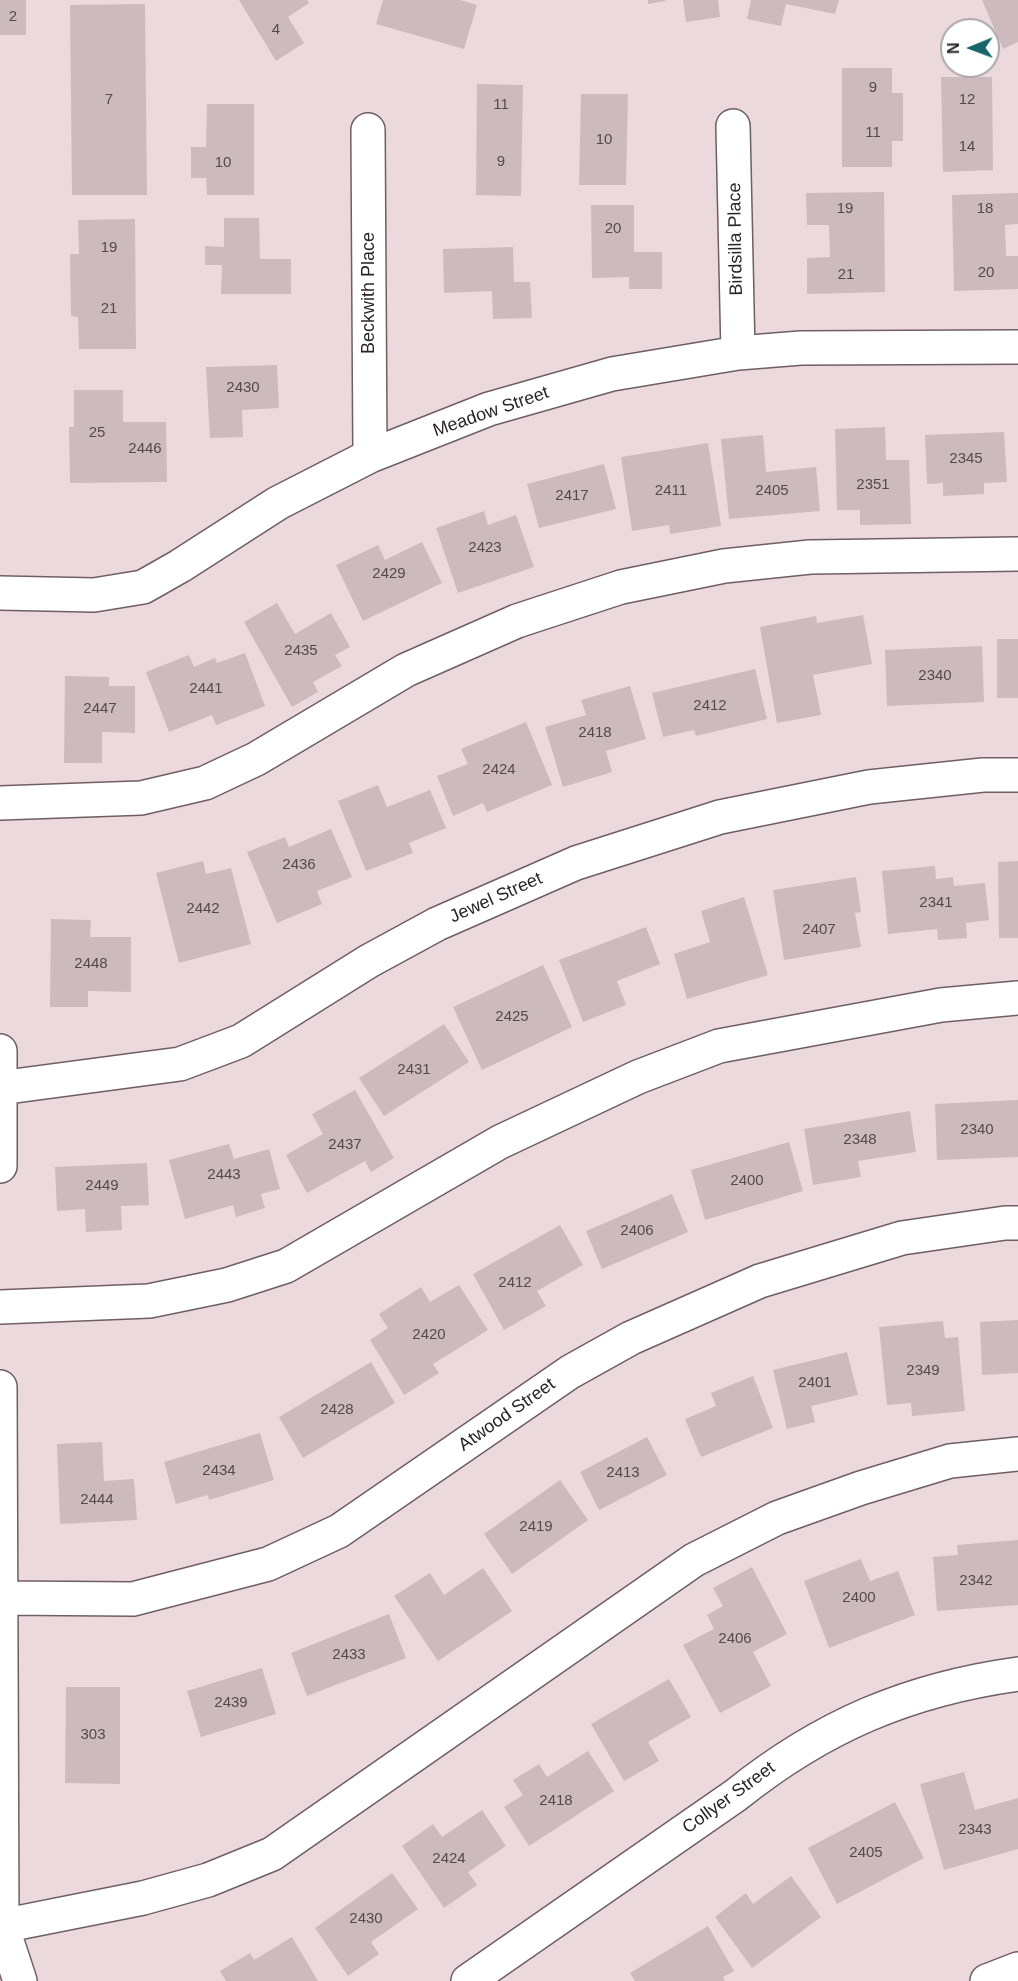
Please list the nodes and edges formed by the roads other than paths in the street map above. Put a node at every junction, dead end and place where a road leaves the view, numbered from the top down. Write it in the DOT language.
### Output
graph roads {
  1 [pos="733,126"];
  2 [pos="368,130"];
  3 [pos="1018,347"];
  4 [pos="738,353"];
  5 [pos="370,456"];
  6 [pos="1018,554"];
  7 [pos="0,593"];
  8 [pos="1018,775"];
  9 [pos="0,803"];
  10 [pos="1018,998"];
  11 [pos="0,1051"];
  12 [pos="0,1088"];
  13 [pos="0,1166"];
  14 [pos="1018,1223"];
  15 [pos="0,1307"];
  16 [pos="0,1387"];
  17 [pos="1018,1454"];
  18 [pos="2,1598"];
  19 [pos="1018,1674"];
  20 [pos="2,1926"];
  21 [pos="1018,1969"];
  22 [pos="20,1981"];
  23 [pos="468,1981"];
  24 [pos="987,1981"];
  1 -- 4 [label="street, Birdsilla Place"];
  2 -- 5 [label="street, Beckwith Place"];
  3 -- 4 [label="street, Meadow Street"];
  4 -- 5 [label="street, Meadow Street"];
  5 -- 7 [label="street, Meadow Street"];
  6 -- 9 [label="street"];
  8 -- 12 [label="street, Jewel Street"];
  10 -- 15 [label="street"];
  11 -- 12 [label="street"];
  12 -- 13 [label="street"];
  14 -- 18 [label="street, Atwood Street"];
  16 -- 18 [label="street"];
  17 -- 20 [label="street"];
  18 -- 20 [label="street"];
  19 -- 23 [label="street, Collyer Street"];
  20 -- 22 [label="street"];
  21 -- 24 [label="street"];
}
